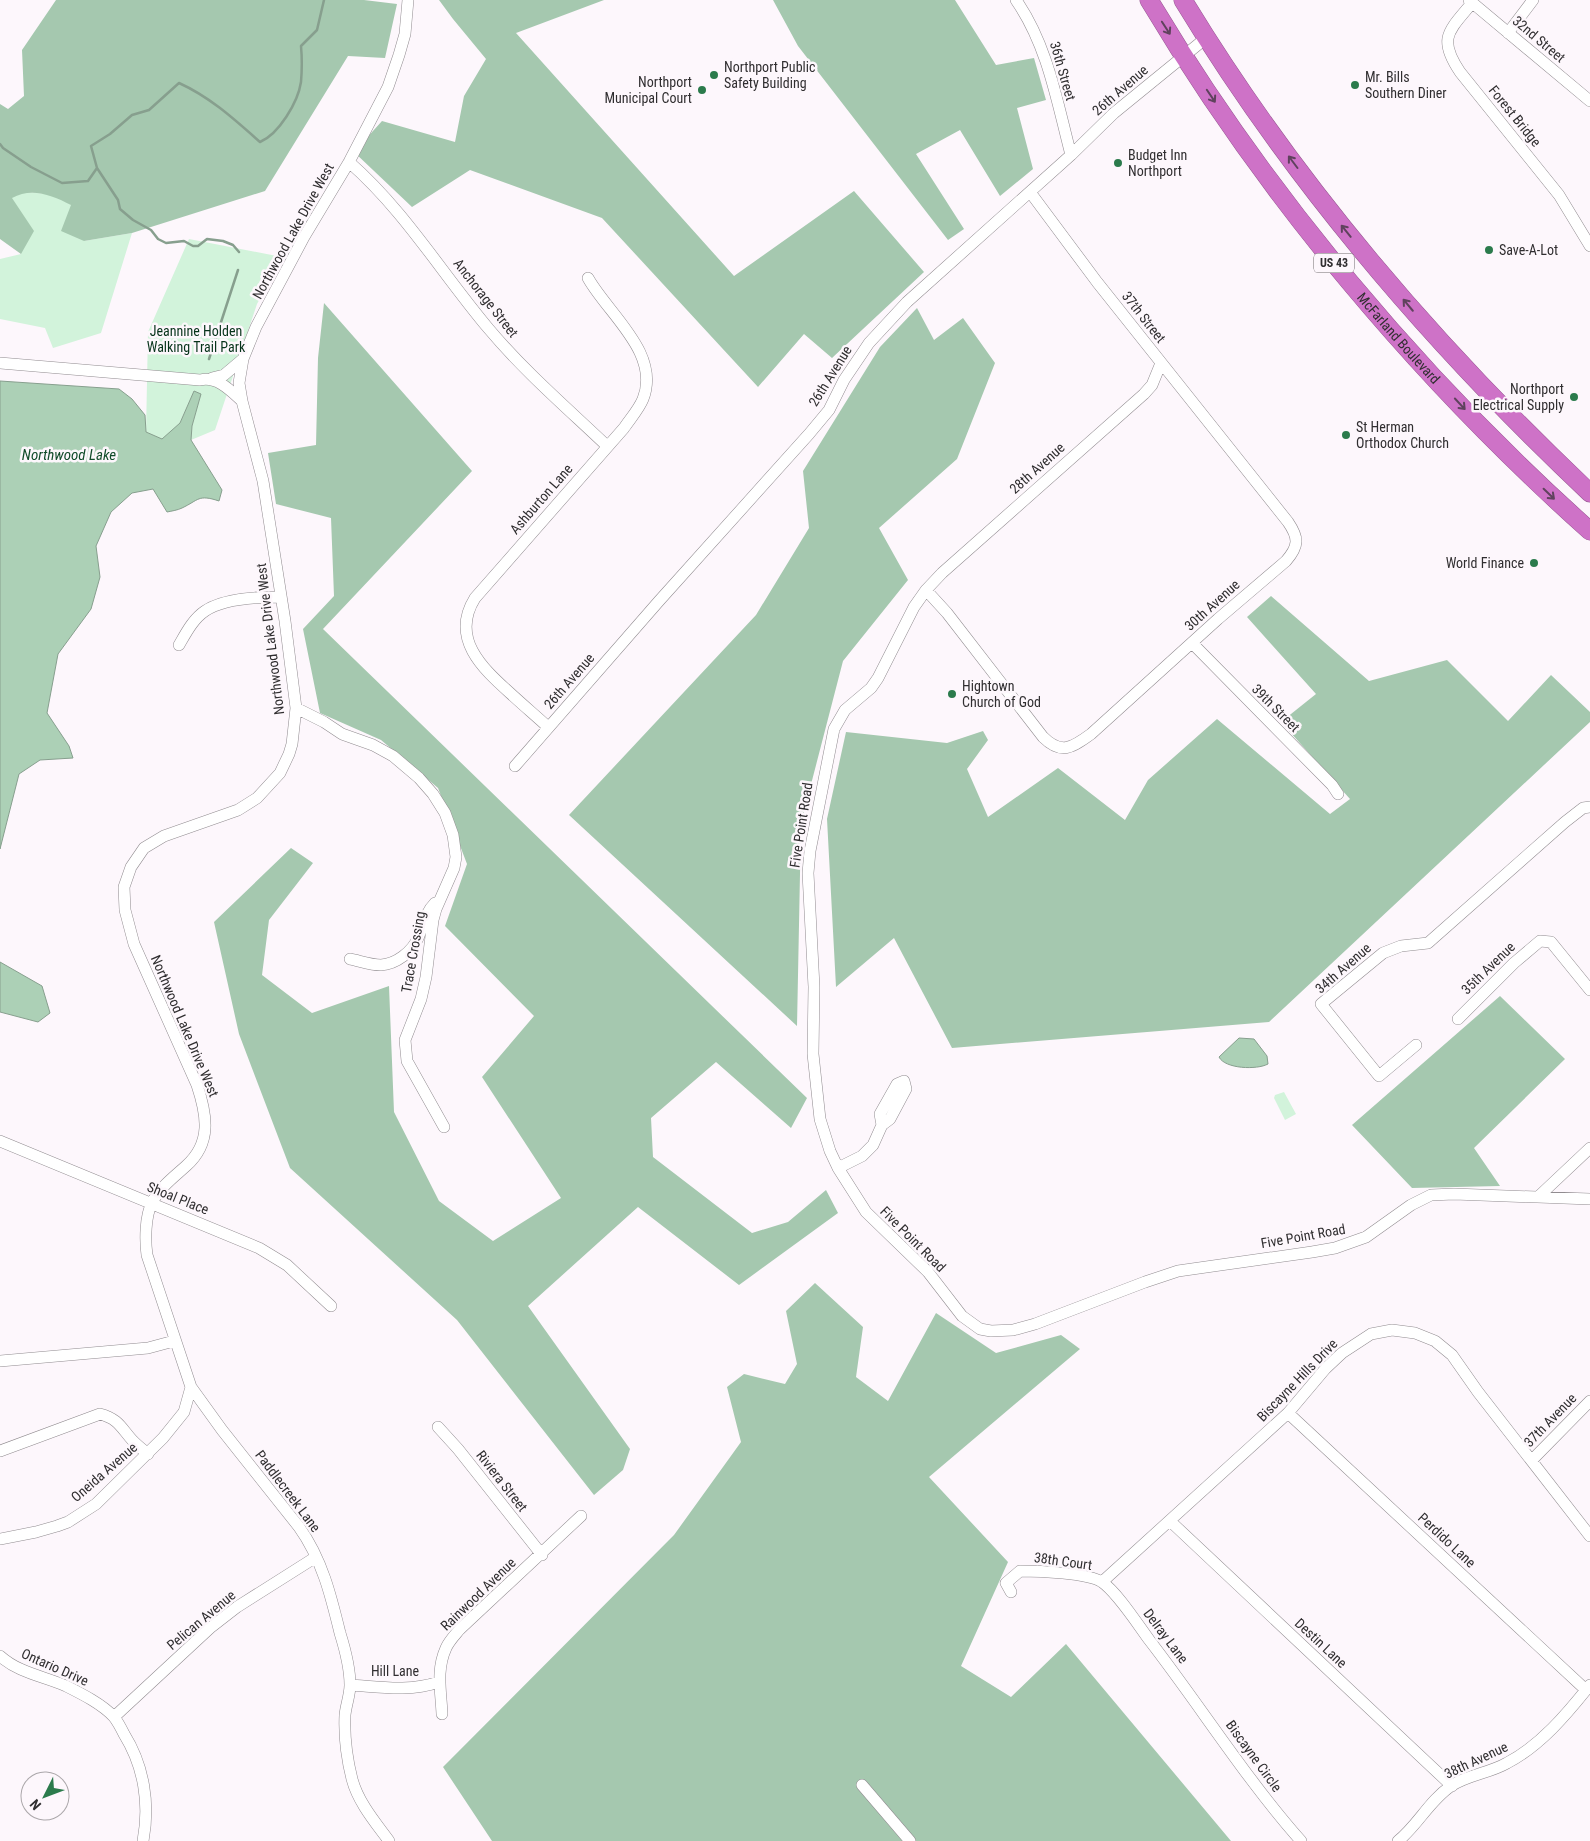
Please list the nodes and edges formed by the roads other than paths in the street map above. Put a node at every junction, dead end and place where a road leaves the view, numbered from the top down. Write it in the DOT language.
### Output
graph roads {
  1 [pos="408,0"];
  2 [pos="1016,0"];
  3 [pos="1149,0"];
  4 [pos="1182,0"];
  5 [pos="1534,0"];
  6 [pos="1470,2"];
  7 [pos="1508,33"];
  8 [pos="1206,38"];
  9 [pos="1184,55"];
  10 [pos="1590,101"];
  11 [pos="1071,155"];
  12 [pos="349,162"];
  13 [pos="1030,192"];
  14 [pos="1590,246"];
  15 [pos="588,278"];
  16 [pos="243,359"];
  17 [pos="0,363"];
  18 [pos="1161,363"];
  19 [pos="212,378"];
  20 [pos="239,383"];
  21 [pos="242,401"];
  22 [pos="607,446"];
  23 [pos="1237,458"];
  24 [pos="1590,493"];
  25 [pos="1590,531"];
  26 [pos="926,590"];
  27 [pos="280,596"];
  28 [pos="1192,643"];
  29 [pos="179,645"];
  30 [pos="296,708"];
  31 [pos="548,728"];
  32 [pos="515,766"];
  33 [pos="1338,794"];
  34 [pos="1590,807"];
  35 [pos="440,899"];
  36 [pos="350,959"];
  37 [pos="1590,990"];
  38 [pos="1458,1019"];
  39 [pos="1416,1045"];
  40 [pos="906,1078"];
  41 [pos="444,1127"];
  42 [pos="0,1141"];
  43 [pos="1590,1148"];
  44 [pos="838,1168"];
  45 [pos="1538,1197"];
  46 [pos="1590,1199"];
  47 [pos="151,1204"];
  48 [pos="331,1306"];
  49 [pos="174,1341"];
  50 [pos="0,1361"];
  51 [pos="191,1387"];
  52 [pos="1590,1401"];
  53 [pos="205,1406"];
  54 [pos="184,1412"];
  55 [pos="1288,1413"];
  56 [pos="438,1427"];
  57 [pos="0,1451"];
  58 [pos="148,1454"];
  59 [pos="1532,1460"];
  60 [pos="581,1516"];
  61 [pos="1170,1521"];
  62 [pos="1590,1536"];
  63 [pos="0,1539"];
  64 [pos="542,1555"];
  65 [pos="316,1558"];
  66 [pos="1102,1582"];
  67 [pos="1011,1592"];
  68 [pos="0,1656"];
  69 [pos="439,1682"];
  70 [pos="350,1685"];
  71 [pos="1588,1687"];
  72 [pos="1203,1712"];
  73 [pos="442,1714"];
  74 [pos="114,1717"];
  75 [pos="862,1785"];
  76 [pos="1452,1786"];
  77 [pos="143,1841"];
  78 [pos="388,1841"];
  79 [pos="910,1841"];
  80 [pos="1301,1841"];
  81 [pos="1398,1841"];
  1 -- 12 [label="street, Northwood Lake Drive West"];
  2 -- 11 [label="street, 36th Street"];
  3 -- 9 [label="highway, McFarland Boulevard / US 43, one-way"];
  4 -- 8 [label="highway, McFarland Boulevard / US 43"];
  5 -- 7 [label="street"];
  6 -- 7 [label="street, 32nd Street"];
  6 -- 14 [label="street, Forest Bridge"];
  7 -- 10 [label="street, 32nd Street"];
  8 -- 9 [label="street, 26th Avenue"];
  24 -- 8 [label="highway, McFarland Boulevard / US 43, one-way"];
  9 -- 11 [label="street, 26th Avenue"];
  9 -- 25 [label="highway, McFarland Boulevard / US 43, one-way"];
  11 -- 13 [label="street, 26th Avenue"];
  12 -- 16 [label="street, Northwood Lake Drive West"];
  12 -- 22 [label="street, Anchorage Street"];
  13 -- 18 [label="street, 37th Street"];
  13 -- 31 [label="street, 26th Avenue"];
  15 -- 22 [label="street, Ashburton Lane"];
  16 -- 19 [label="street"];
  16 -- 20 [label="street, Northwood Lake Drive West"];
  17 -- 19 [label="street"];
  18 -- 23 [label="street, 37th Street"];
  18 -- 26 [label="street, 28th Avenue"];
  19 -- 20 [label="street"];
  19 -- 21 [label="street"];
  20 -- 21 [label="street, Northwood Lake Drive West"];
  21 -- 27 [label="street, Northwood Lake Drive West"];
  22 -- 31 [label="street, Ashburton Lane"];
  23 -- 28 [label="street, 30th Avenue"];
  26 -- 28 [label="street, 30th Avenue"];
  26 -- 44 [label="street, Five Point Road"];
  27 -- 29 [label="street"];
  27 -- 30 [label="street, Northwood Lake Drive West"];
  28 -- 33 [label="street, 39th Street"];
  30 -- 35 [label="street, Trace Crossing"];
  30 -- 47 [label="street, Northwood Lake Drive West"];
  31 -- 32 [label="street, 26th Avenue"];
  34 -- 39 [label="street, 34th Avenue"];
  35 -- 36 [label="street"];
  35 -- 41 [label="street, Trace Crossing"];
  37 -- 38 [label="street, 35th Avenue"];
  40 -- 44 [label="street"];
  42 -- 47 [label="street, Shoal Place"];
  43 -- 45 [label="street"];
  44 -- 45 [label="street, Five Point Road"];
  45 -- 46 [label="street, Five Point Road"];
  47 -- 48 [label="street, Shoal Place"];
  47 -- 49 [label="street, Northwood Lake Drive West"];
  49 -- 50 [label="street"];
  49 -- 51 [label="street, Paddlecreek Lane"];
  51 -- 53 [label="street, Paddlecreek Lane"];
  51 -- 54 [label="street, Oneida Avenue"];
  52 -- 59 [label="street, 37th Avenue"];
  53 -- 54 [label="street"];
  53 -- 65 [label="street, Paddlecreek Lane"];
  54 -- 58 [label="street, Oneida Avenue"];
  55 -- 59 [label="street, Biscayne Hills Drive"];
  55 -- 61 [label="street, Biscayne Hills Drive"];
  55 -- 71 [label="street, Perdido Lane"];
  56 -- 64 [label="street, Riviera Street"];
  57 -- 58 [label="street"];
  58 -- 63 [label="street, Oneida Avenue"];
  59 -- 62 [label="street, Biscayne Hills Drive"];
  60 -- 64 [label="street, Rainwood Avenue"];
  61 -- 66 [label="street, Biscayne Hills Drive"];
  61 -- 76 [label="street, Destin Lane"];
  64 -- 69 [label="street, Rainwood Avenue"];
  65 -- 70 [label="street, Paddlecreek Lane"];
  65 -- 74 [label="street, Pelican Avenue"];
  66 -- 67 [label="street, 38th Court"];
  66 -- 72 [label="street, Delray Lane"];
  68 -- 74 [label="street, Ontario Drive"];
  69 -- 70 [label="street, Hill Lane"];
  69 -- 73 [label="street, Rainwood Avenue"];
  70 -- 78 [label="street, Paddlecreek Lane"];
  71 -- 76 [label="street, 38th Avenue"];
  72 -- 80 [label="street, Biscayne Circle"];
  74 -- 77 [label="street, Ontario Drive"];
  75 -- 79 [label="street"];
  76 -- 81 [label="street, 38th Avenue"];
}
